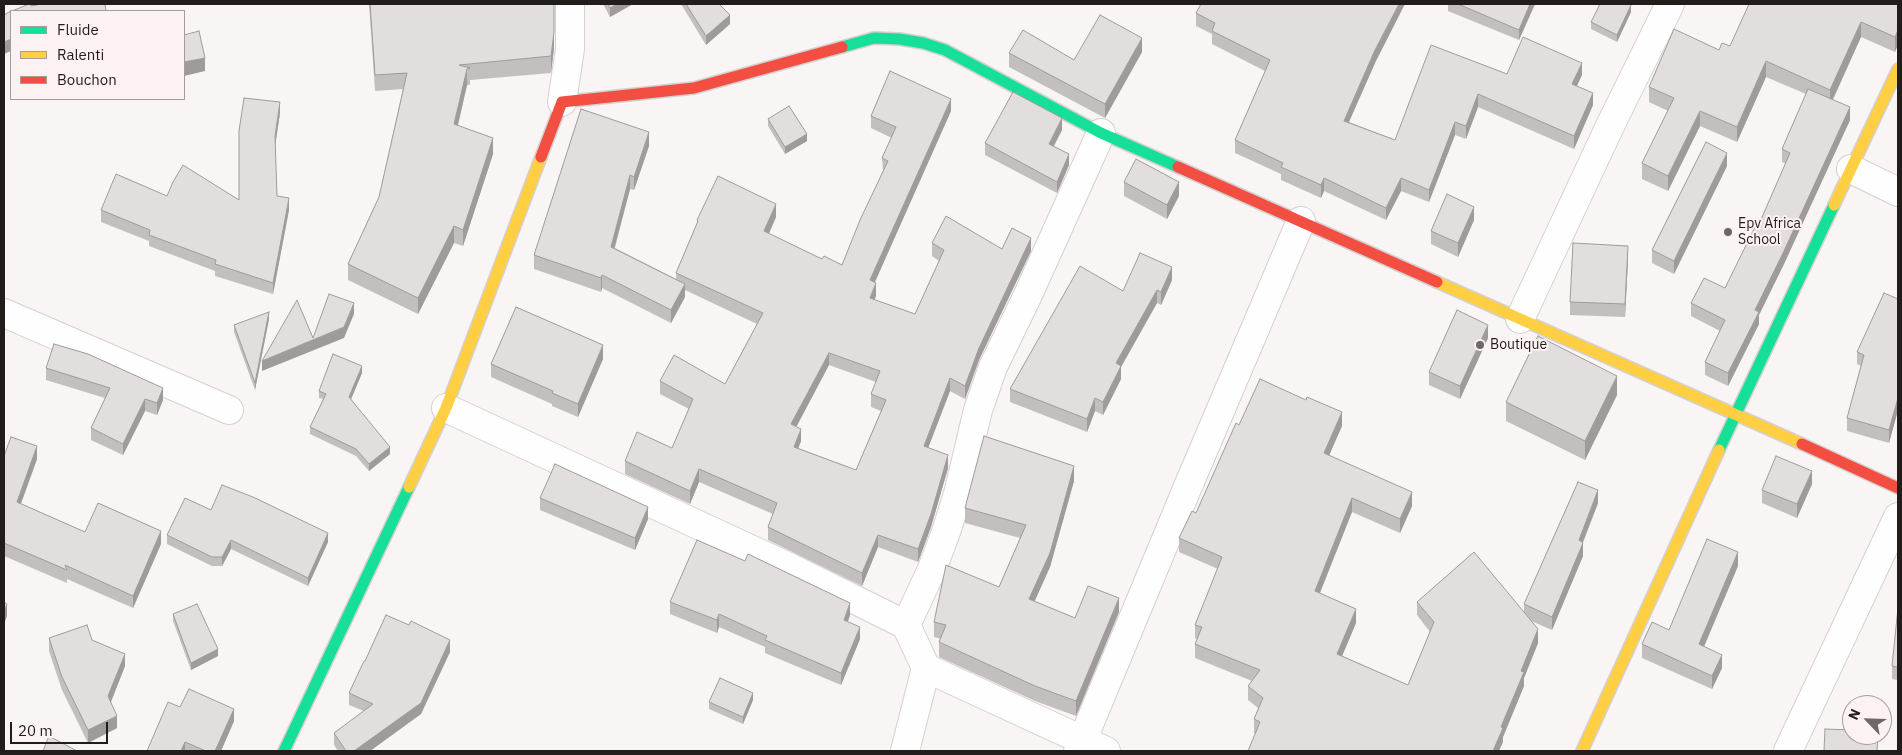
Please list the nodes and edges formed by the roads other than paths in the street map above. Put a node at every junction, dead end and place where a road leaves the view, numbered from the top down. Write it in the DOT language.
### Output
graph roads {
  1 [pos="570,4"];
  2 [pos="1670,4"];
  3 [pos="1898,69"];
  4 [pos="562,102"];
  5 [pos="1101,133"];
  6 [pos="1851,169"];
  7 [pos="1898,192"];
  8 [pos="1301,221"];
  9 [pos="4,313"];
  10 [pos="1520,319"];
  11 [pos="446,408"];
  12 [pos="229,410"];
  13 [pos="1735,415"];
  14 [pos="1898,488"];
  15 [pos="1898,517"];
  16 [pos="906,625"];
  17 [pos="926,668"];
  18 [pos="1089,748"];
  19 [pos="284,751"];
  20 [pos="904,751"];
  21 [pos="1582,751"];
  22 [pos="1788,751"];
  1 -- 4 [label="street"];
  2 -- 10 [label="street"];
  3 -- 6 [label="street"];
  4 -- 5 [label="street"];
  4 -- 11 [label="street"];
  5 -- 8 [label="street"];
  5 -- 16 [label="street"];
  6 -- 7 [label="street"];
  6 -- 13 [label="street"];
  8 -- 10 [label="street"];
  8 -- 18 [label="street"];
  9 -- 12 [label="street"];
  10 -- 13 [label="street"];
  11 -- 16 [label="street"];
  11 -- 19 [label="street"];
  13 -- 14 [label="street"];
  13 -- 21 [label="street"];
  15 -- 22 [label="street"];
  16 -- 17 [label="street"];
  17 -- 18 [label="street"];
  17 -- 20 [label="street"];
}
